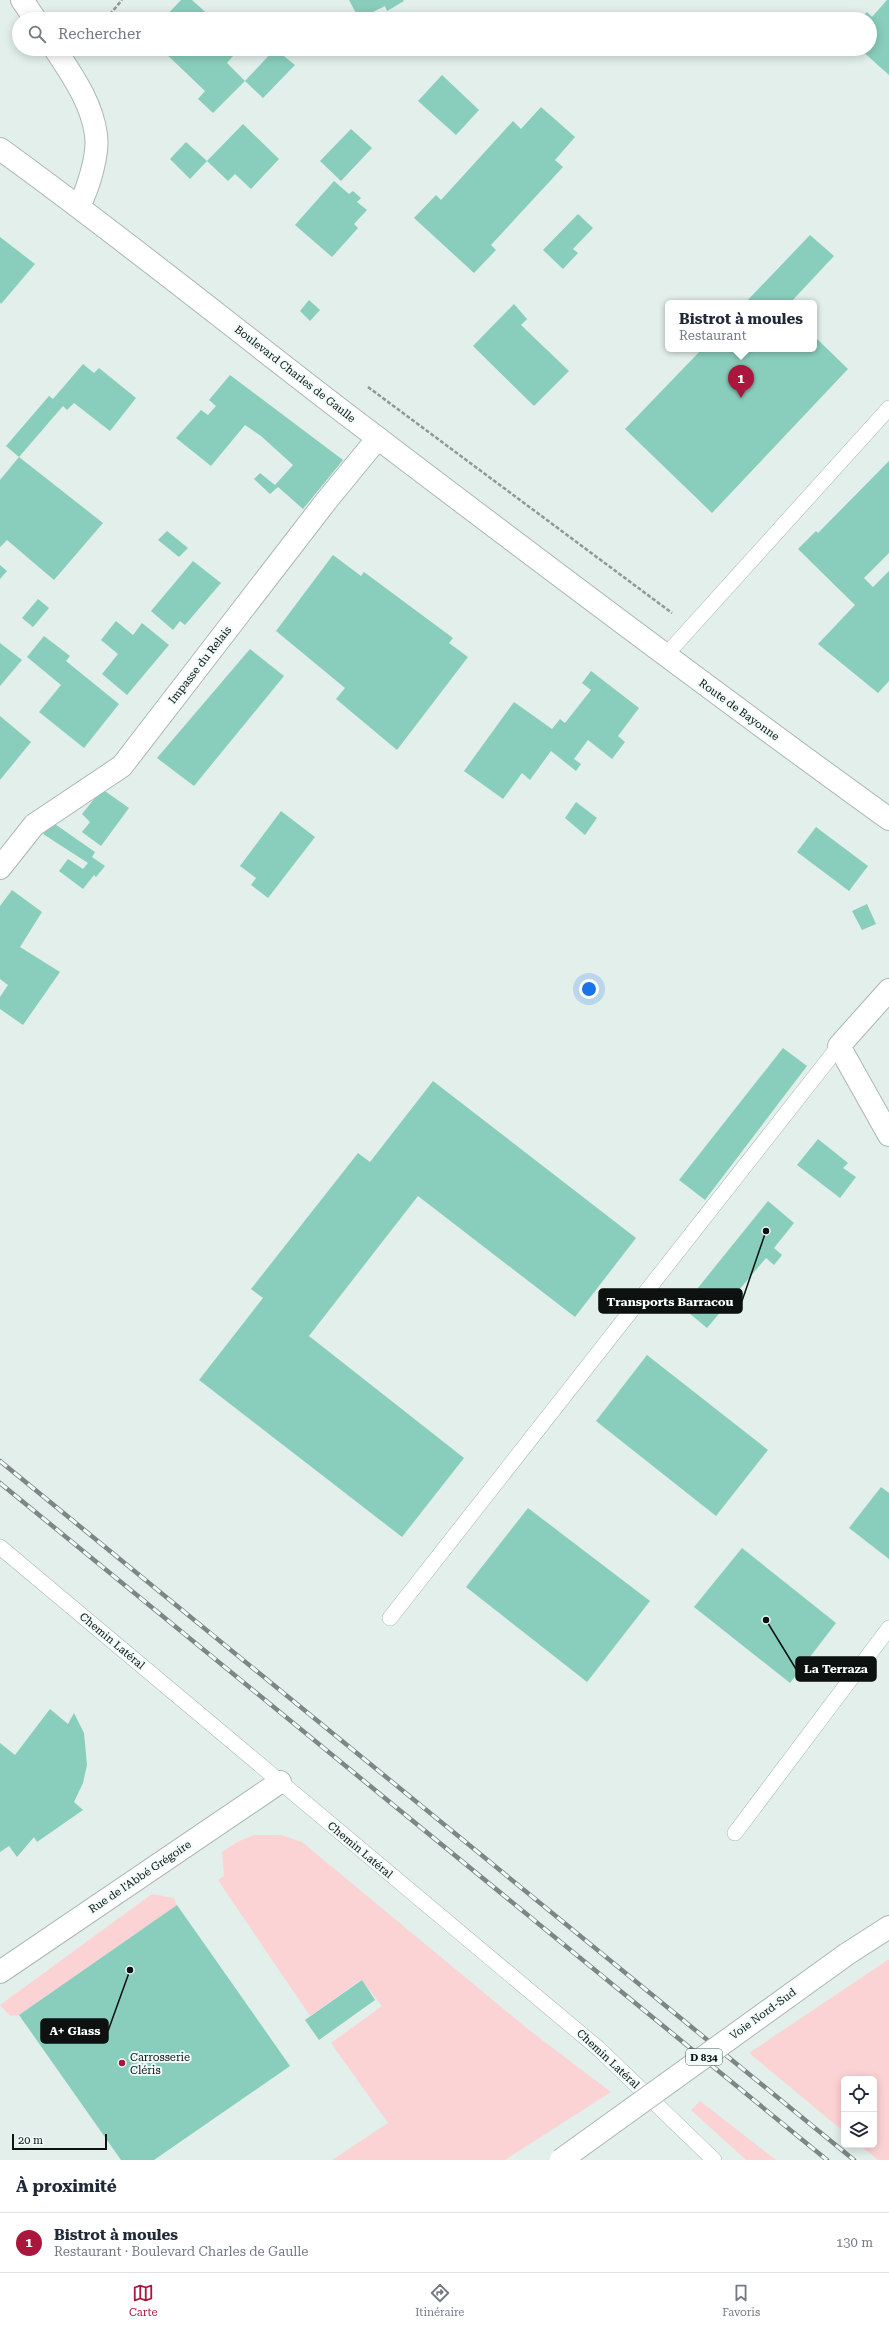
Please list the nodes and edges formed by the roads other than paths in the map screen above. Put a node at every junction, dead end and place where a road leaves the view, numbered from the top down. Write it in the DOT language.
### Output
graph roads {
  1 [pos="60,56"];
  2 [pos="0,149"];
  3 [pos="79,206"];
  4 [pos="889,408"];
  5 [pos="378,438"];
  6 [pos="591,599"];
  7 [pos="665,656"];
  8 [pos="889,819"];
  9 [pos="0,868"];
  10 [pos="889,990"];
  11 [pos="839,1046"];
  12 [pos="889,1135"];
  13 [pos="0,1547"];
  14 [pos="390,1618"];
  15 [pos="889,1628"];
  16 [pos="280,1782"];
  17 [pos="735,1833"];
  18 [pos="889,1927"];
  19 [pos="0,1972"];
  20 [pos="561,2160"];
  21 [pos="714,2160"];
  1 -- 3 [label="main road"];
  2 -- 3 [label="main road, Boulevard Charles de Gaulle"];
  3 -- 5 [label="main road, Boulevard Charles de Gaulle"];
  4 -- 7 [label="lane"];
  5 -- 6 [label="main road, Boulevard Charles de Gaulle"];
  5 -- 9 [label="main road, Impasse du Relais"];
  6 -- 7 [label="main road, Route de Bayonne"];
  7 -- 8 [label="main road, Route de Bayonne"];
  10 -- 11 [label="main road"];
  11 -- 12 [label="main road"];
  11 -- 14 [label="lane"];
  13 -- 16 [label="lane, Chemin Latéral"];
  15 -- 17 [label="lane"];
  16 -- 19 [label="main road, Rue de l'Abbé Grégoire"];
  16 -- 21 [label="lane, Chemin Latéral"];
  18 -- 20 [label="main road, Voie Nord-Sud / D 834, bridge"];
}
